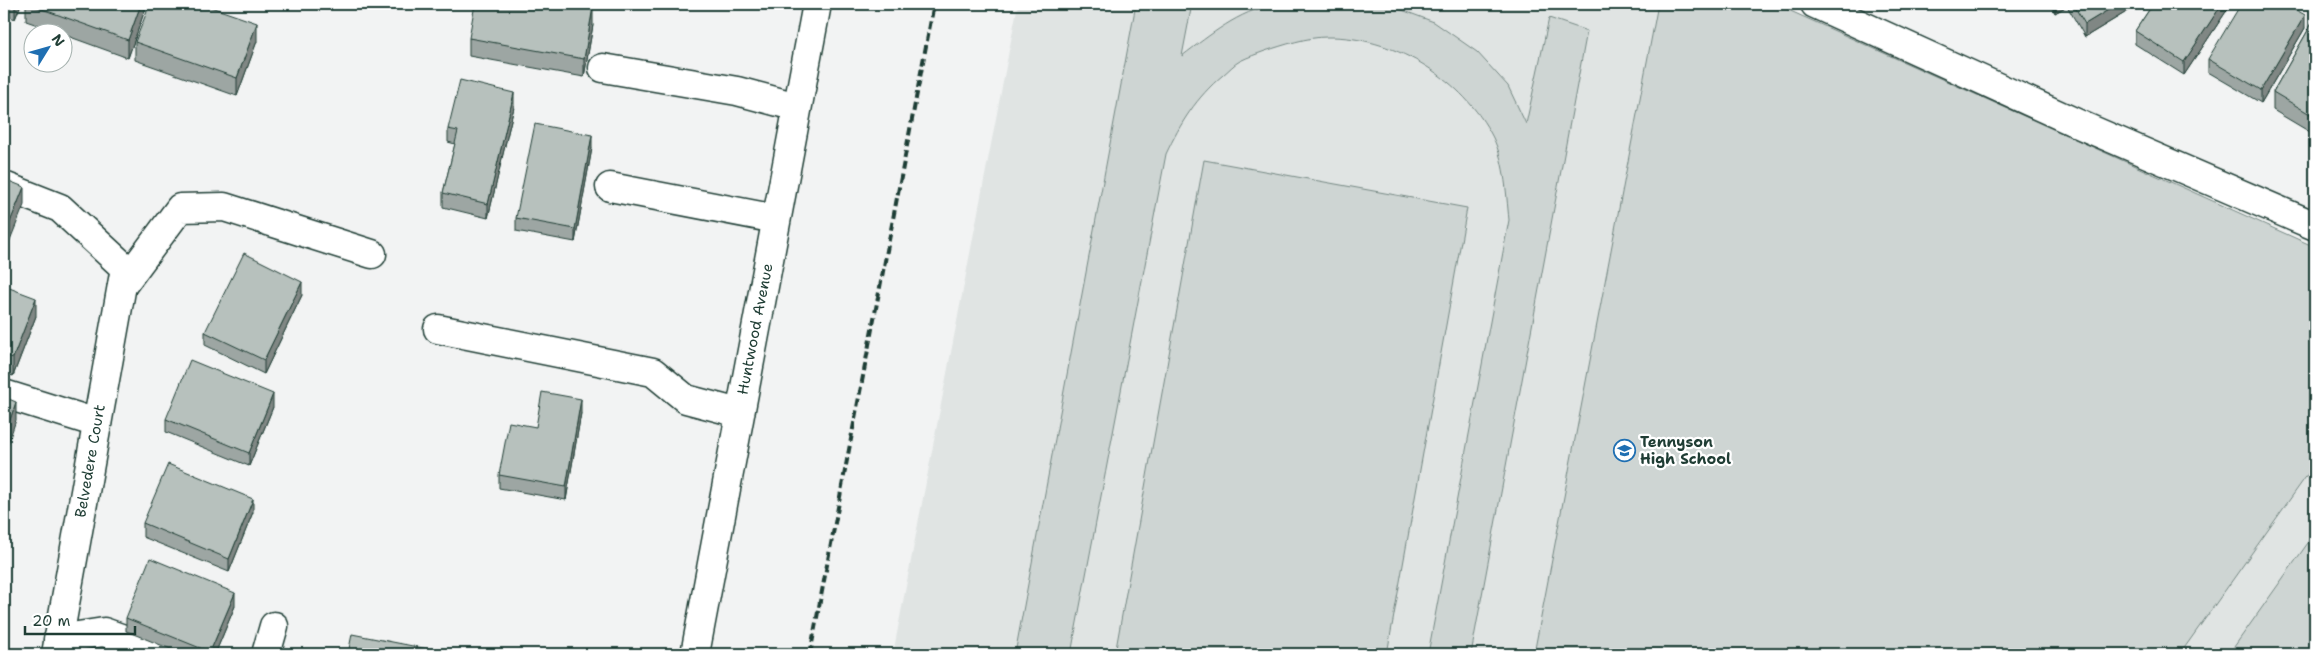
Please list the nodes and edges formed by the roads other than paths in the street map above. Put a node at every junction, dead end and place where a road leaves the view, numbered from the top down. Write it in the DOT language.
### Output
graph roads {
  1 [pos="817,4"];
  2 [pos="1815,4"];
  3 [pos="602,68"];
  4 [pos="797,107"];
  5 [pos="4,186"];
  6 [pos="610,188"];
  7 [pos="776,219"];
  8 [pos="2315,226"];
  9 [pos="372,254"];
  10 [pos="124,277"];
  11 [pos="438,329"];
  12 [pos="4,394"];
  13 [pos="739,413"];
  14 [pos="97,423"];
  15 [pos="274,626"];
  16 [pos="57,647"];
  17 [pos="166,654"];
  18 [pos="266,654"];
  19 [pos="695,654"];
  1 -- 4 [label="street, Huntwood Avenue"];
  2 -- 8 [label="street"];
  3 -- 4 [label="street"];
  4 -- 7 [label="street, Huntwood Avenue"];
  5 -- 10 [label="street"];
  6 -- 7 [label="street"];
  7 -- 13 [label="street, Huntwood Avenue"];
  9 -- 10 [label="street"];
  10 -- 14 [label="street, Belvedere Court"];
  11 -- 13 [label="street"];
  12 -- 14 [label="street"];
  13 -- 19 [label="street, Huntwood Avenue"];
  14 -- 16 [label="street, Belvedere Court"];
  15 -- 18 [label="street"];
  16 -- 17 [label="street"];
}
